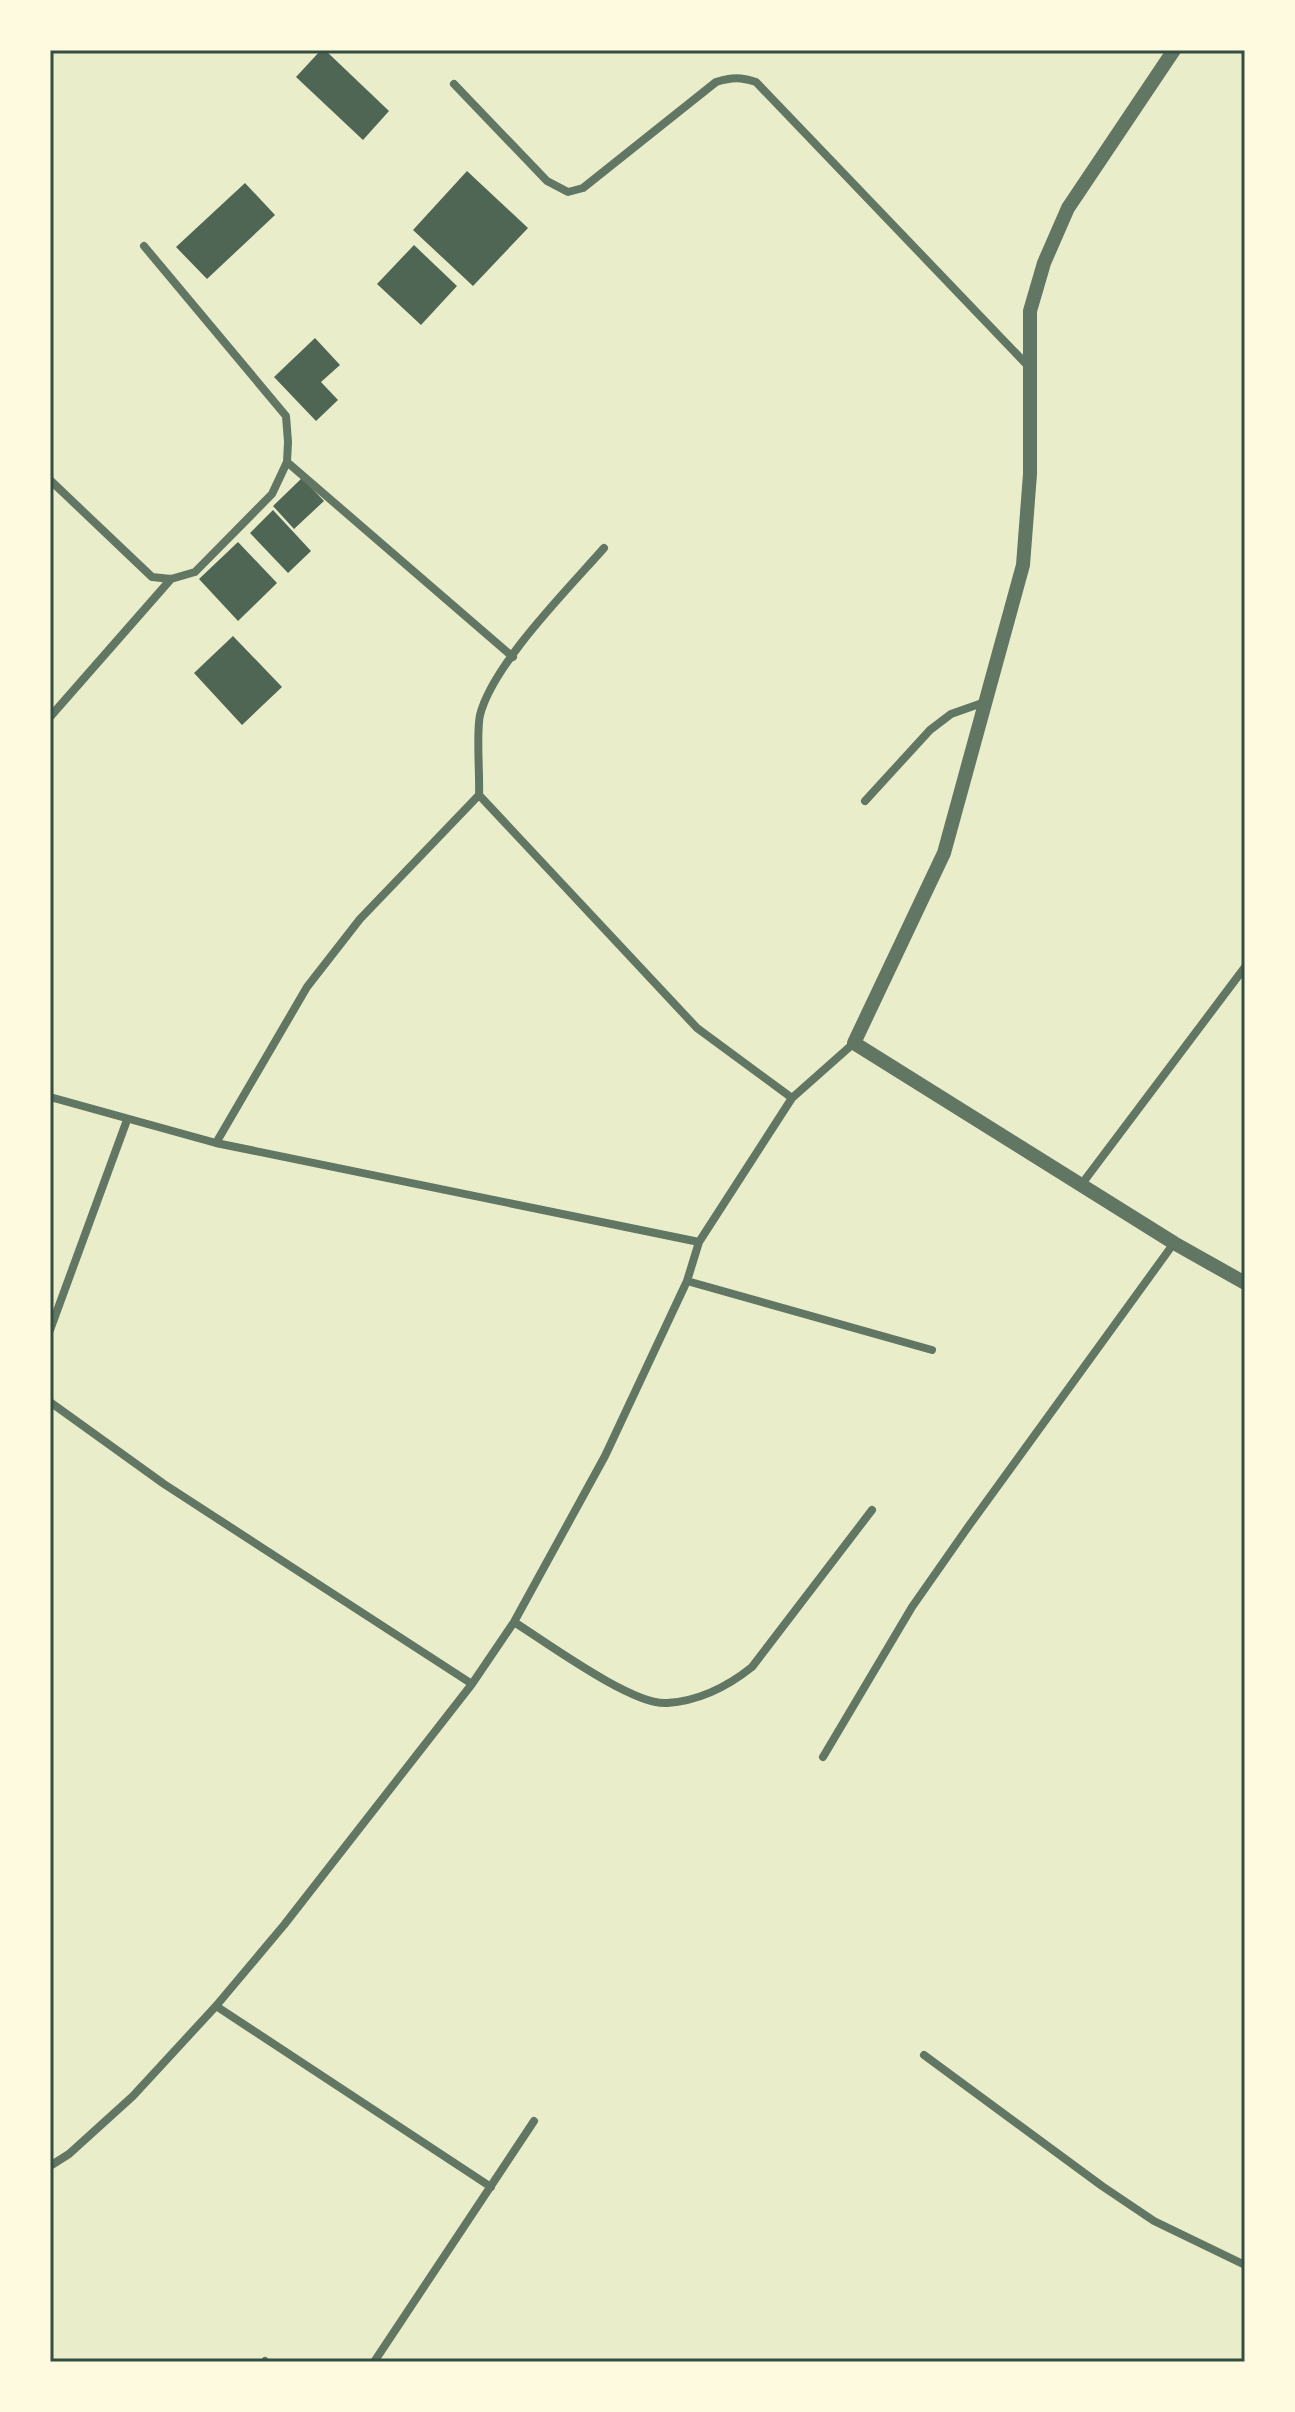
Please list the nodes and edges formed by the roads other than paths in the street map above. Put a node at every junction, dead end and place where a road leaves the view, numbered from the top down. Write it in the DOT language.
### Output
graph roads {
  1 [pos="1174,50"];
  2 [pos="454,84"];
  3 [pos="144,246"];
  4 [pos="1030,369"];
  5 [pos="287,462"];
  6 [pos="50,480"];
  7 [pos="604,548"];
  8 [pos="171,579"];
  9 [pos="513,657"];
  10 [pos="985,702"];
  11 [pos="50,717"];
  12 [pos="479,795"];
  13 [pos="865,801"];
  14 [pos="1245,967"];
  15 [pos="854,1043"];
  16 [pos="50,1097"];
  17 [pos="792,1098"];
  18 [pos="127,1120"];
  19 [pos="216,1143"];
  20 [pos="1081,1185"];
  21 [pos="699,1242"];
  22 [pos="1174,1243"];
  23 [pos="687,1281"];
  24 [pos="1245,1283"];
  25 [pos="50,1330"];
  26 [pos="932,1350"];
  27 [pos="50,1402"];
  28 [pos="872,1510"];
  29 [pos="514,1622"];
  30 [pos="472,1684"];
  31 [pos="823,1757"];
  32 [pos="216,2006"];
  33 [pos="924,2055"];
  34 [pos="534,2121"];
  35 [pos="50,2166"];
  36 [pos="491,2187"];
  37 [pos="1245,2265"];
  38 [pos="374,2362"];
  1 -- 4 [label="street"];
  2 -- 4 [label="street"];
  3 -- 5 [label="street"];
  4 -- 10 [label="street"];
  5 -- 8 [label="street"];
  5 -- 9 [label="street"];
  6 -- 8 [label="street"];
  7 -- 9 [label="street"];
  8 -- 11 [label="street"];
  9 -- 12 [label="street"];
  10 -- 13 [label="street"];
  10 -- 15 [label="street"];
  12 -- 17 [label="street"];
  12 -- 19 [label="street"];
  14 -- 20 [label="street"];
  15 -- 17 [label="street"];
  15 -- 20 [label="street"];
  16 -- 18 [label="street"];
  17 -- 21 [label="street"];
  18 -- 19 [label="street"];
  18 -- 25 [label="street"];
  19 -- 21 [label="street"];
  20 -- 22 [label="street"];
  21 -- 23 [label="street"];
  22 -- 24 [label="street"];
  22 -- 31 [label="street"];
  23 -- 26 [label="street"];
  23 -- 29 [label="street"];
  27 -- 30 [label="street"];
  28 -- 29 [label="street"];
  29 -- 30 [label="street"];
  30 -- 32 [label="street"];
  32 -- 35 [label="street"];
  32 -- 36 [label="street"];
  33 -- 37 [label="street"];
  34 -- 36 [label="street"];
  36 -- 38 [label="street"];
}
